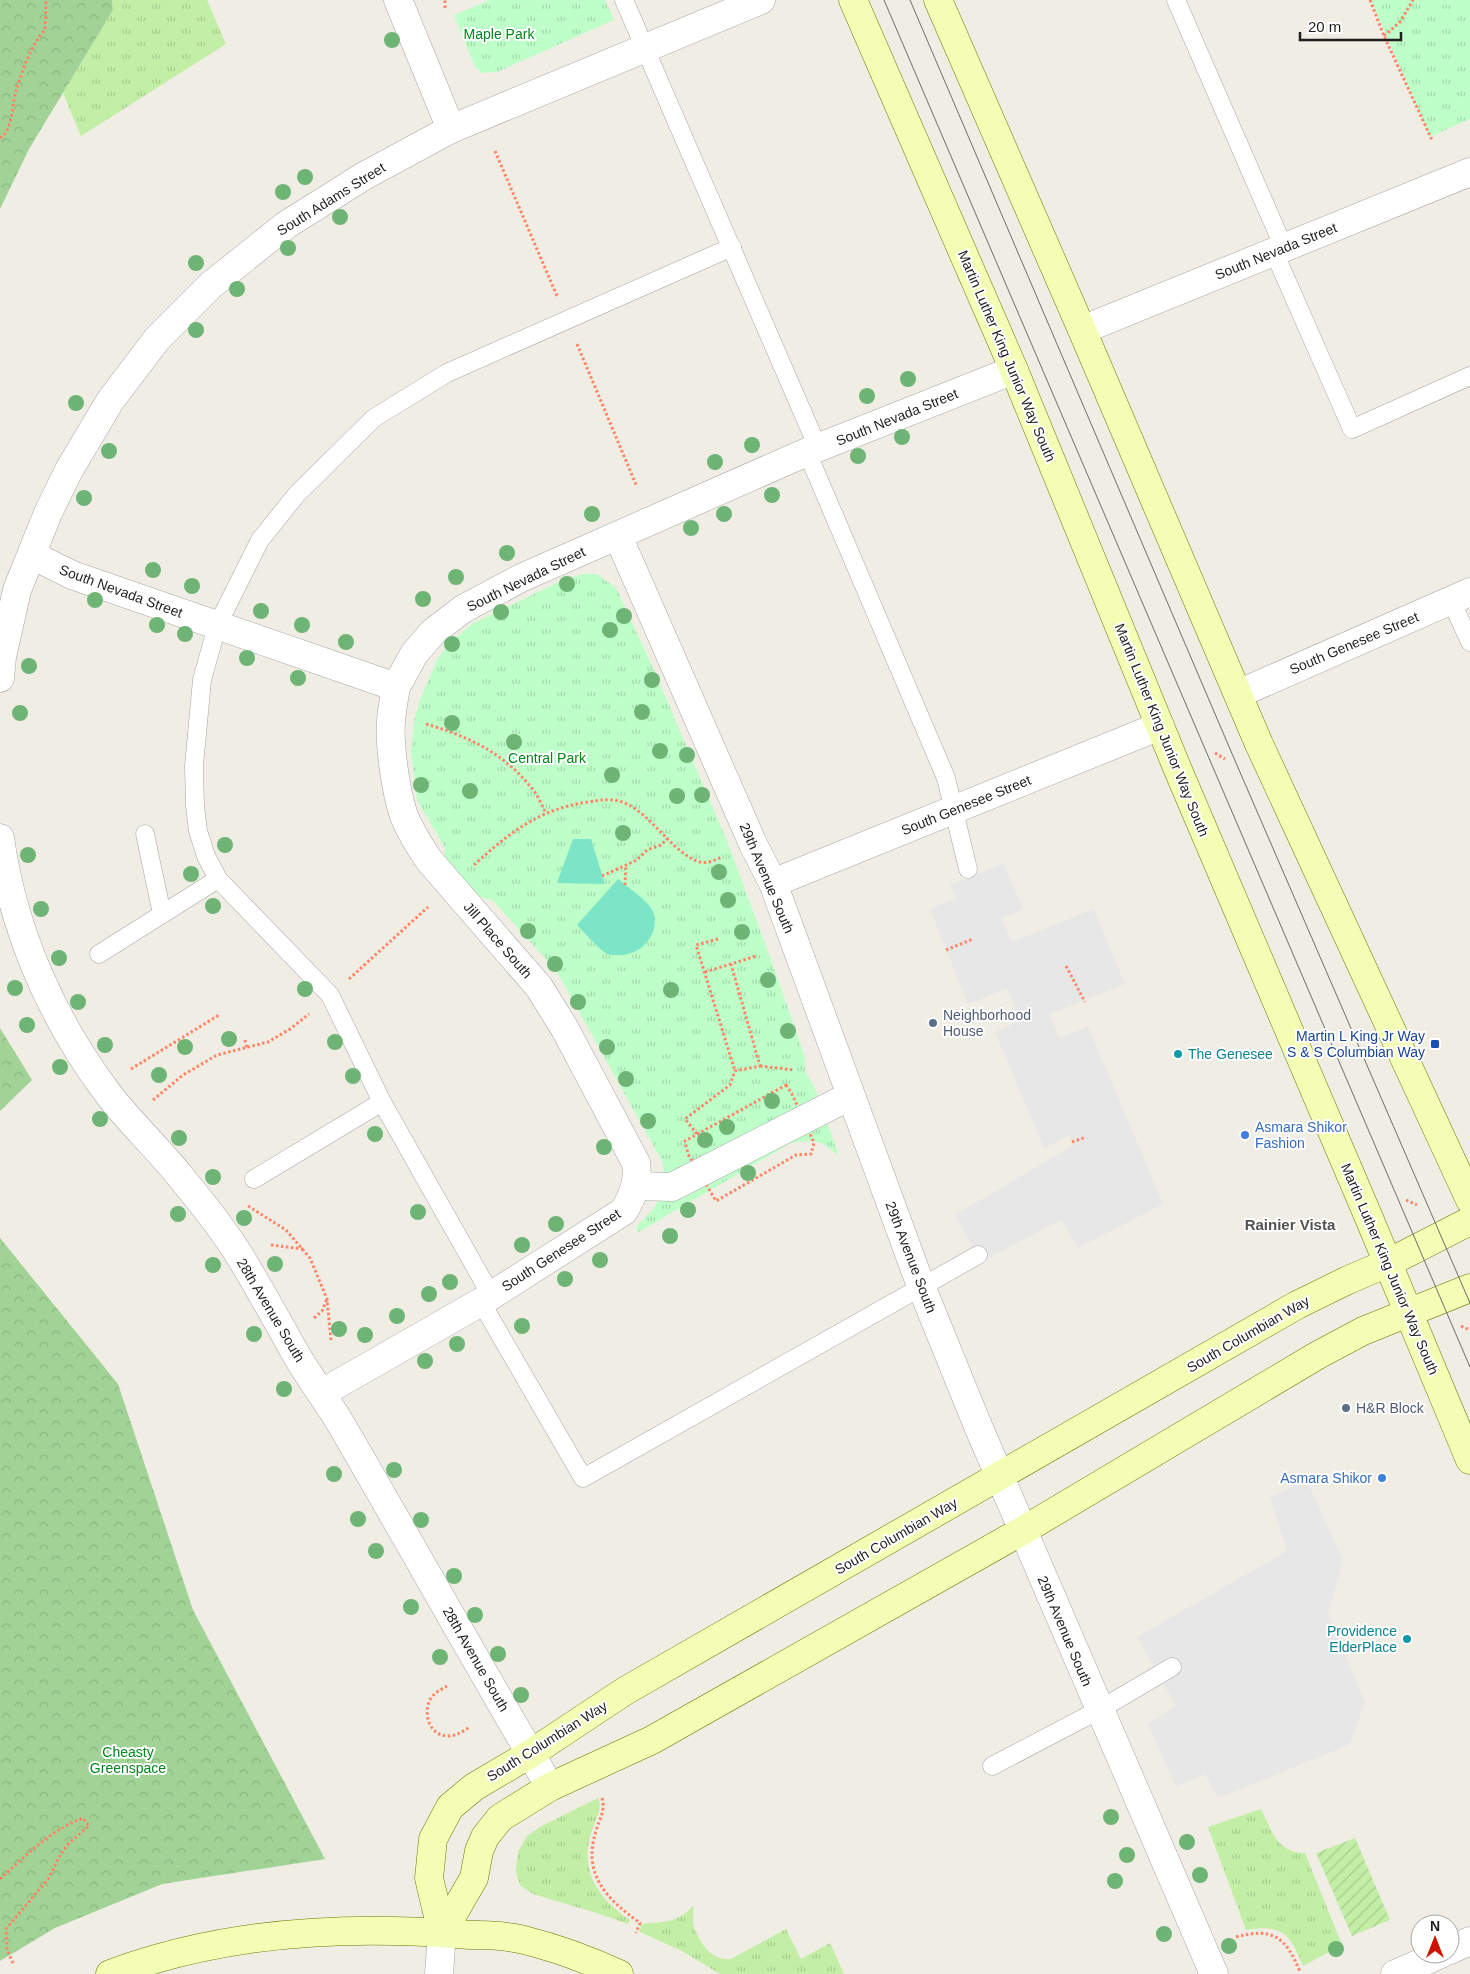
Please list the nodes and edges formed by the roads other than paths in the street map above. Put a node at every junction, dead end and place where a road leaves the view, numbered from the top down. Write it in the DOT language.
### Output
graph roads {
  1 [pos="398,0"];
  2 [pos="624,0"];
  3 [pos="761,0"];
  4 [pos="853,0"];
  5 [pos="938,0"];
  6 [pos="1176,0"];
  7 [pos="645,49"];
  8 [pos="451,130"];
  9 [pos="1470,172"];
  10 [pos="732,247"];
  11 [pos="1279,250"];
  12 [pos="1082,330"];
  13 [pos="1014,370"];
  14 [pos="1470,376"];
  15 [pos="813,450"];
  16 [pos="618,536"];
  17 [pos="32,555"];
  18 [pos="1460,596"];
  19 [pos="217,626"];
  20 [pos="1470,642"];
  21 [pos="0,678"];
  22 [pos="396,686"];
  23 [pos="1238,694"];
  24 [pos="1160,726"];
  25 [pos="953,810"];
  26 [pos="145,834"];
  27 [pos="0,838"];
  28 [pos="968,869"];
  29 [pos="218,879"];
  30 [pos="773,884"];
  31 [pos="162,914"];
  32 [pos="98,954"];
  33 [pos="850,1096"];
  34 [pos="382,1102"];
  35 [pos="254,1179"];
  36 [pos="636,1186"];
  37 [pos="1470,1200"];
  38 [pos="1470,1221"];
  39 [pos="978,1255"];
  40 [pos="1388,1263"];
  41 [pos="921,1286"];
  42 [pos="1470,1288"];
  43 [pos="486,1298"];
  44 [pos="1408,1313"];
  45 [pos="322,1393"];
  46 [pos="1470,1460"];
  47 [pos="999,1478"];
  48 [pos="1022,1531"];
  49 [pos="1172,1667"];
  50 [pos="1099,1710"];
  51 [pos="530,1754"];
  52 [pos="992,1766"];
  53 [pos="550,1787"];
  54 [pos="442,1933"];
  55 [pos="1418,1964"];
  56 [pos="110,1974"];
  57 [pos="439,1974"];
  58 [pos="620,1974"];
  59 [pos="1214,1974"];
  60 [pos="1395,1974"];
  1 -- 8 [label="street"];
  2 -- 7 [label="lane"];
  3 -- 7 [label="street, South Adams Street"];
  4 -- 13 [label="main road, Martin Luther King Junior Way South"];
  5 -- 12 [label="main road"];
  6 -- 11 [label="lane"];
  7 -- 8 [label="street, South Adams Street"];
  7 -- 10 [label="lane"];
  8 -- 17 [label="street, South Adams Street"];
  9 -- 11 [label="street, South Nevada Street"];
  10 -- 15 [label="lane"];
  10 -- 19 [label="lane"];
  11 -- 12 [label="street, South Nevada Street"];
  11 -- 14 [label="lane"];
  12 -- 23 [label="main road"];
  13 -- 15 [label="street, South Nevada Street"];
  13 -- 24 [label="main road, Martin Luther King Junior Way South"];
  15 -- 16 [label="street, South Nevada Street"];
  15 -- 25 [label="lane"];
  16 -- 22 [label="street, South Nevada Street"];
  16 -- 30 [label="street, 29th Avenue South"];
  17 -- 19 [label="street, South Nevada Street"];
  17 -- 21 [label="street"];
  18 -- 20 [label="lane"];
  18 -- 23 [label="street, South Genesee Street"];
  19 -- 22 [label="street, South Nevada Street"];
  19 -- 29 [label="lane"];
  22 -- 36 [label="street, Jill Place South"];
  23 -- 37 [label="main road"];
  24 -- 25 [label="street, South Genesee Street"];
  24 -- 40 [label="main road, Martin Luther King Junior Way South"];
  25 -- 28 [label="lane"];
  25 -- 30 [label="street, South Genesee Street"];
  26 -- 31 [label="lane"];
  27 -- 45 [label="street, 28th Avenue South"];
  29 -- 31 [label="lane"];
  29 -- 34 [label="lane"];
  30 -- 33 [label="street, 29th Avenue South"];
  31 -- 32 [label="lane"];
  33 -- 36 [label="street"];
  33 -- 41 [label="street, 29th Avenue South"];
  34 -- 35 [label="lane"];
  34 -- 43 [label="lane"];
  36 -- 43 [label="street, South Genesee Street"];
  38 -- 40 [label="main road, South Columbian Way"];
  39 -- 41 [label="lane"];
  40 -- 44 [label="main road, Martin Luther King Junior Way South"];
  40 -- 47 [label="main road, South Columbian Way"];
  41 -- 43 [label="lane"];
  41 -- 47 [label="street, 29th Avenue South"];
  42 -- 44 [label="main road"];
  43 -- 45 [label="street, South Genesee Street"];
  44 -- 46 [label="main road, Martin Luther King Junior Way South"];
  44 -- 48 [label="main road"];
  45 -- 51 [label="street, 28th Avenue South"];
  47 -- 48 [label="street, 29th Avenue South"];
  47 -- 51 [label="main road, South Columbian Way"];
  48 -- 50 [label="street, 29th Avenue South"];
  48 -- 53 [label="main road"];
  49 -- 50 [label="lane"];
  50 -- 52 [label="lane"];
  50 -- 59 [label="street, 29th Avenue South"];
  51 -- 53 [label="street, 28th Avenue South"];
  51 -- 54 [label="main road, South Columbian Way"];
  53 -- 54 [label="main road"];
  54 -- 56 [label="main road"];
  54 -- 57 [label="street"];
  54 -- 58 [label="main road"];
  55 -- 60 [label="street"];
}
